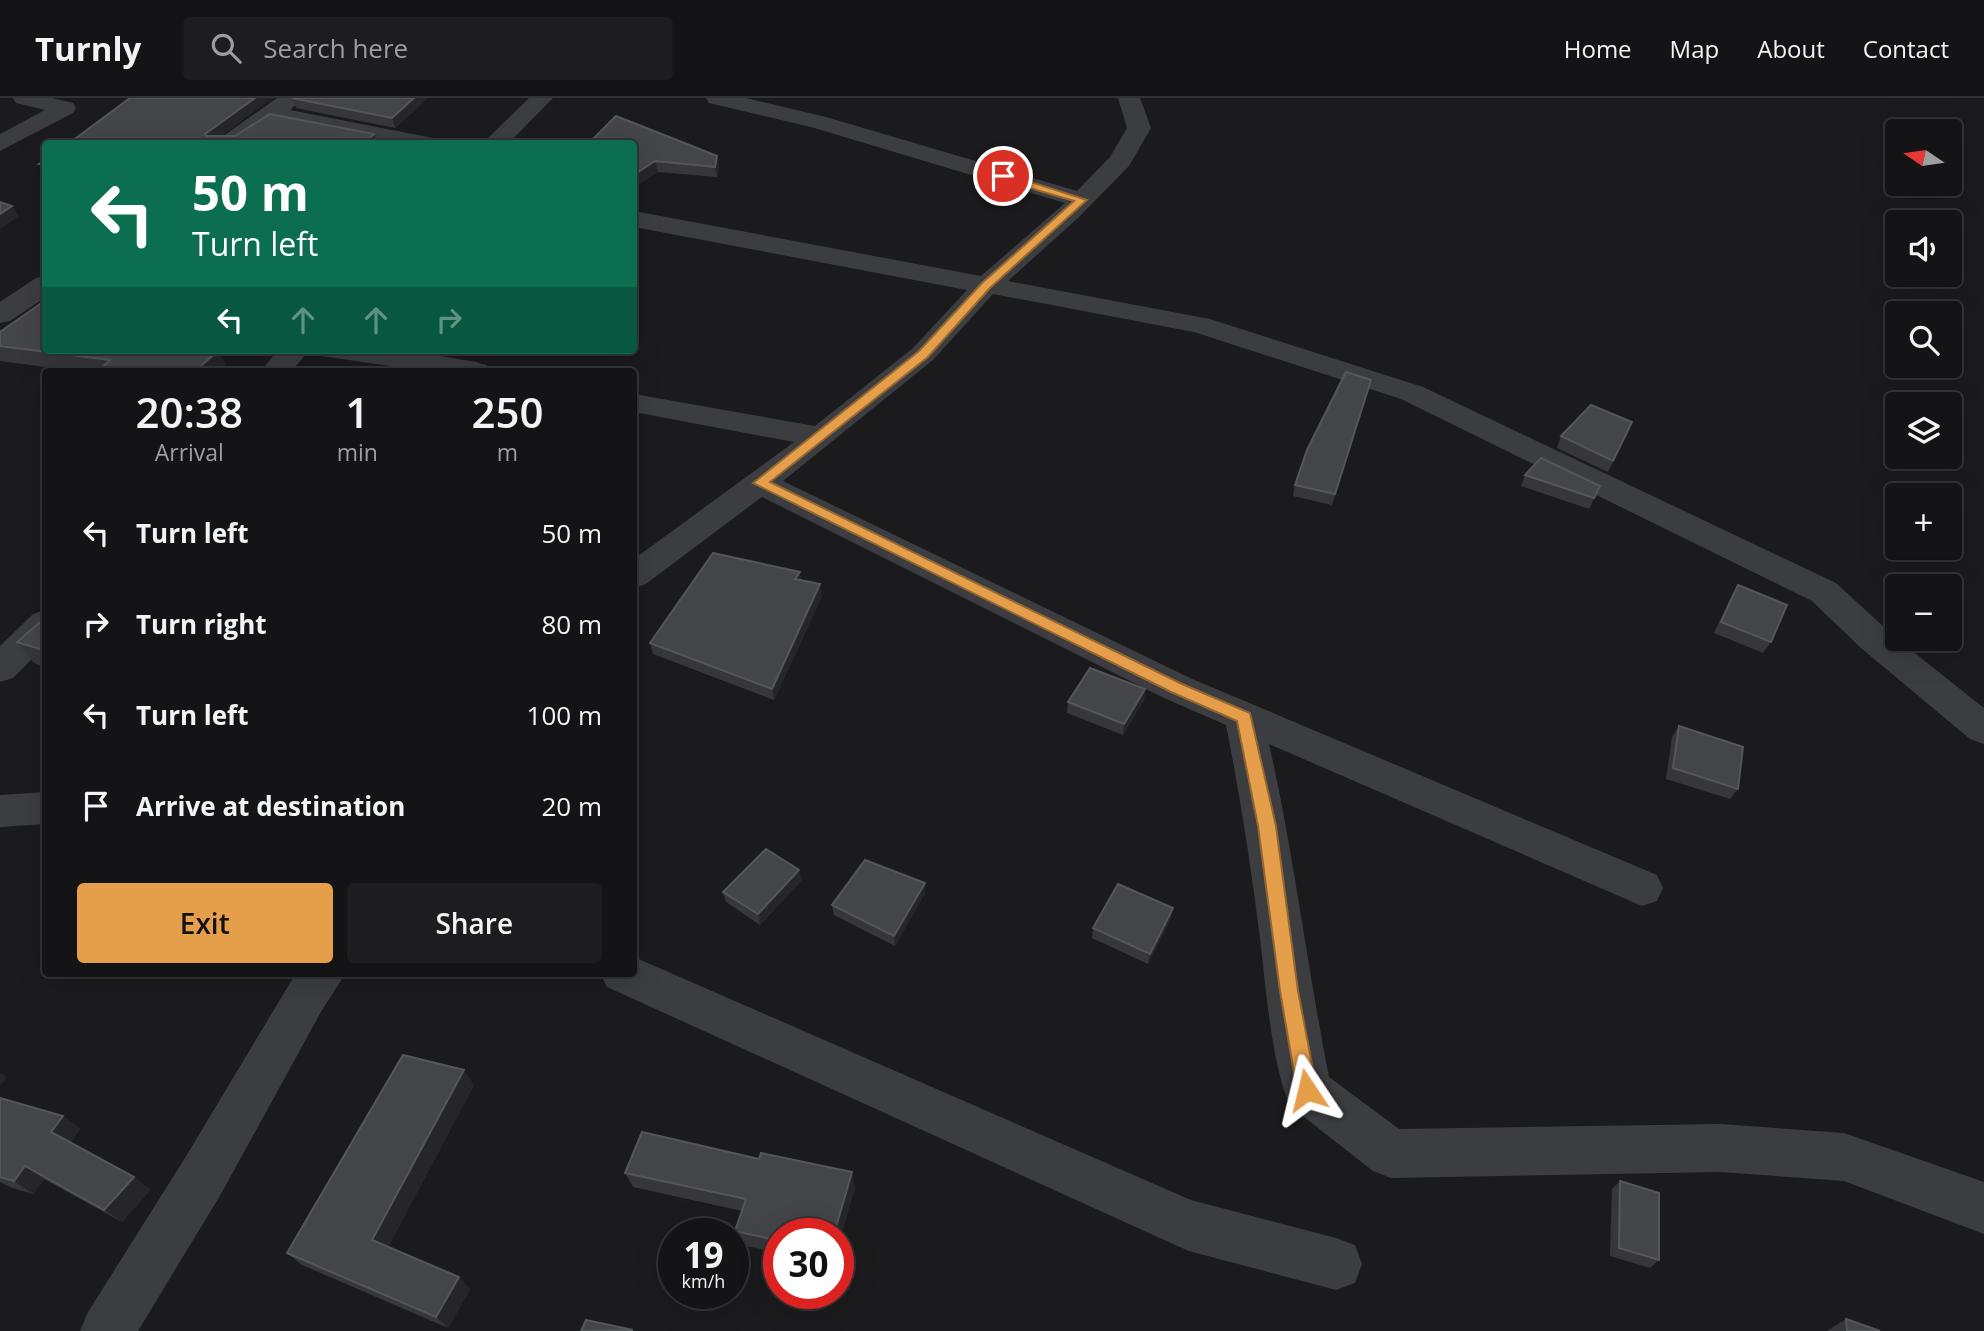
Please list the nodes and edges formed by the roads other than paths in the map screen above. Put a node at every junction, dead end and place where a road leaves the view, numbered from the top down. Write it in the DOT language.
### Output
graph roads {
  1 [pos="24,98"];
  2 [pos="292,98"];
  3 [pos="542,98"];
  4 [pos="717,98"];
  5 [pos="1129,98"];
  6 [pos="270,113"];
  7 [pos="230,140"];
  8 [pos="408,140"];
  9 [pos="498,140"];
  10 [pos="0,144"];
  11 [pos="1082,200"];
  12 [pos="637,220"];
  13 [pos="986,286"];
  14 [pos="42,287"];
  15 [pos="0,315"];
  16 [pos="291,354"];
  17 [pos="378,354"];
  18 [pos="279,368"];
  19 [pos="460,368"];
  20 [pos="637,403"];
  21 [pos="821,437"];
  22 [pos="760,483"];
  23 [pos="637,574"];
  24 [pos="42,627"];
  25 [pos="0,668"];
  26 [pos="1244,717"];
  27 [pos="1984,729"];
  28 [pos="42,808"];
  29 [pos="0,811"];
  30 [pos="1642,888"];
  31 [pos="320,977"];
  32 [pos="632,977"];
  33 [pos="1984,1208"];
  34 [pos="1336,1264"];
  35 [pos="107,1331"];
  1 -- 10 [label="street"];
  2 -- 6 [label="street"];
  3 -- 9 [label="street"];
  4 -- 11 [label="street"];
  5 -- 11 [label="street"];
  6 -- 7 [label="street"];
  6 -- 8 [label="street"];
  11 -- 13 [label="street"];
  12 -- 13 [label="street"];
  13 -- 21 [label="street"];
  13 -- 27 [label="street"];
  14 -- 15 [label="street"];
  16 -- 18 [label="street"];
  17 -- 19 [label="street"];
  20 -- 21 [label="street"];
  21 -- 22 [label="street"];
  22 -- 23 [label="street"];
  22 -- 26 [label="street"];
  24 -- 25 [label="street"];
  26 -- 30 [label="street"];
  26 -- 33 [label="street"];
  28 -- 29 [label="street"];
  31 -- 35 [label="street"];
  32 -- 34 [label="street"];
}
